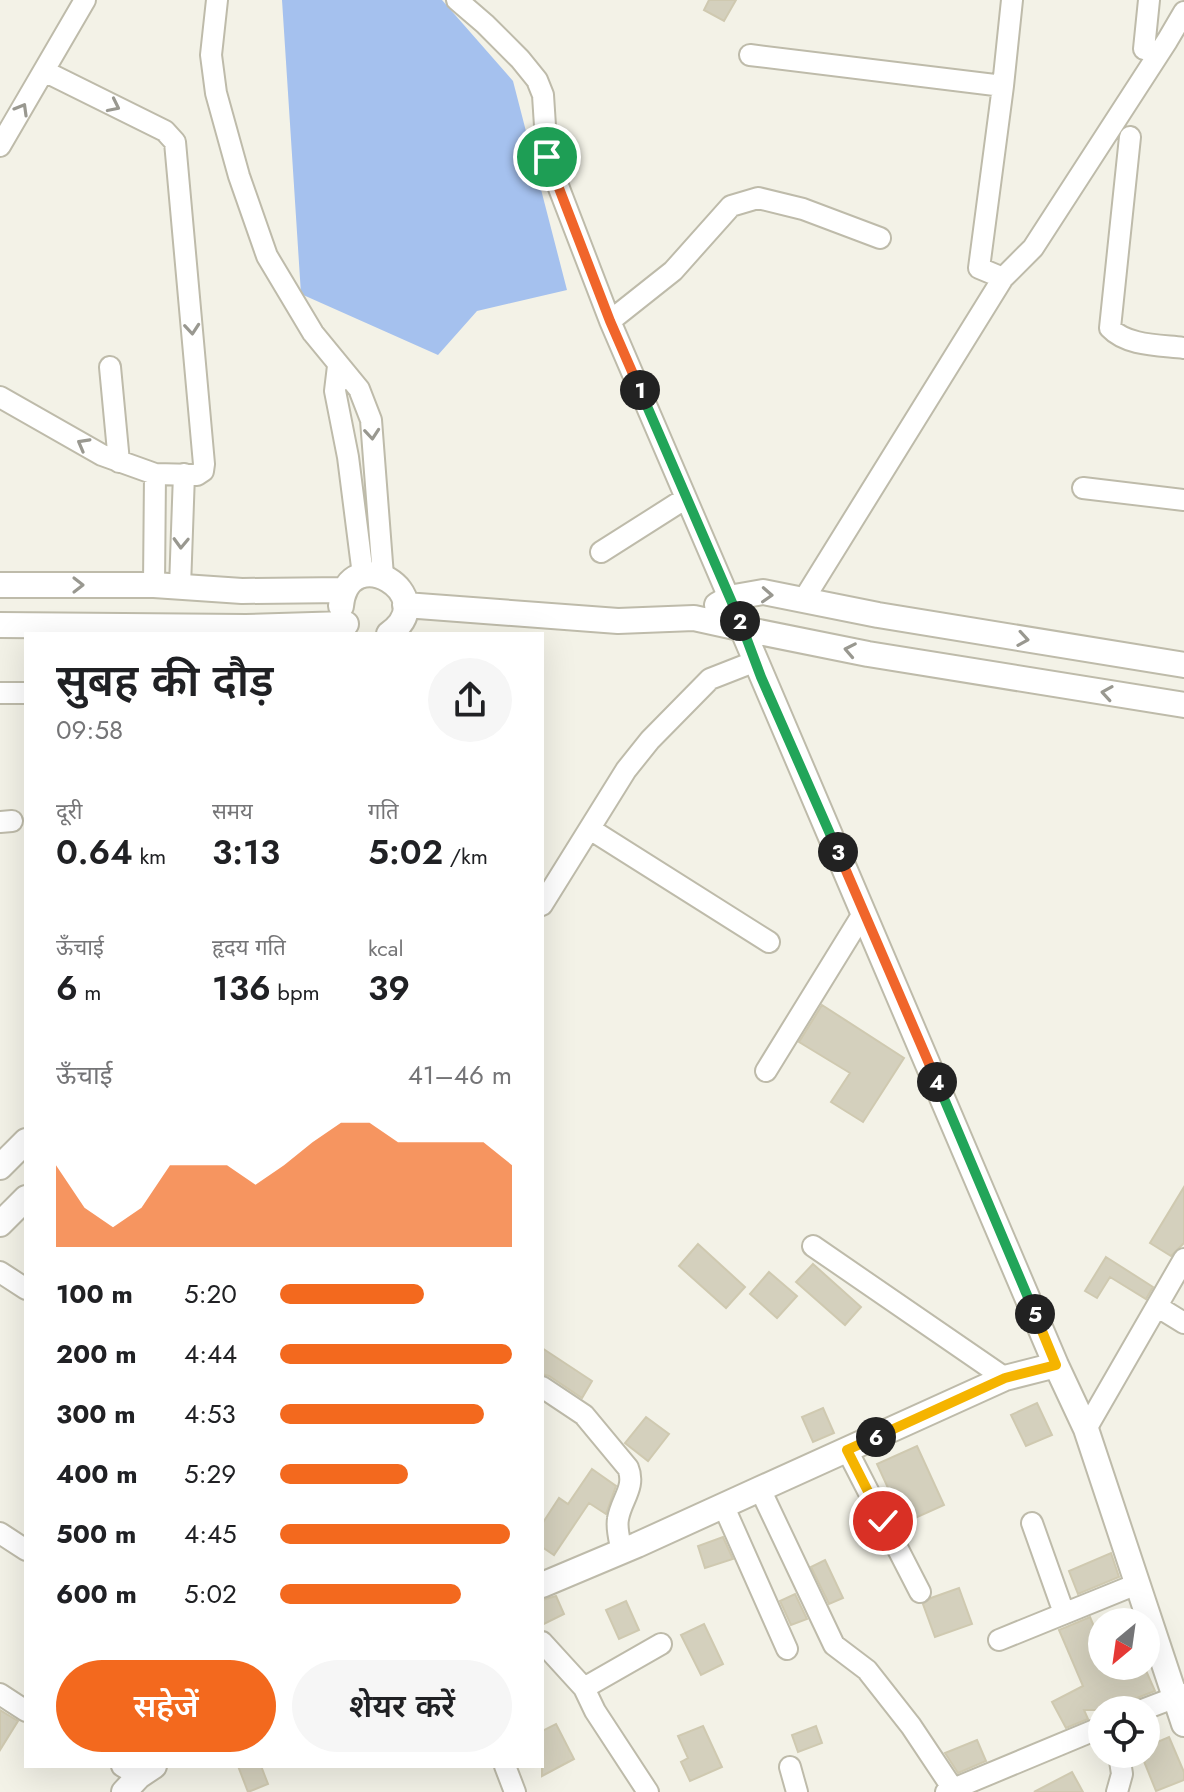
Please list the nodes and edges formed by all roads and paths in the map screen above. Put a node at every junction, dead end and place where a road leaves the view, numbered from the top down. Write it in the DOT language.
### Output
graph roads {
  1 [pos="85,0"];
  2 [pos="217,0"];
  3 [pos="457,0"];
  4 [pos="1012,0"];
  5 [pos="1149,0"];
  6 [pos="1184,12"];
  7 [pos="1144,49"];
  8 [pos="750,55"];
  9 [pos="44,71"];
  10 [pos="1003,86"];
  11 [pos="1130,137"];
  12 [pos="0,146"];
  13 [pos="880,238"];
  14 [pos="1003,278"];
  15 [pos="610,321"];
  16 [pos="1184,348"];
  17 [pos="338,366"];
  18 [pos="110,367"];
  19 [pos="0,397"];
  20 [pos="119,462"];
  21 [pos="155,474"];
  22 [pos="184,474"];
  23 [pos="1083,488"];
  24 [pos="686,498"];
  25 [pos="1184,500"];
  26 [pos="601,552"];
  27 [pos="363,580"];
  28 [pos="0,585"];
  29 [pos="154,585"];
  30 [pos="180,587"];
  31 [pos="729,598"];
  32 [pos="804,599"];
  33 [pos="405,605"];
  34 [pos="694,618"];
  35 [pos="0,625"];
  36 [pos="744,629"];
  37 [pos="351,630"];
  38 [pos="391,632"];
  39 [pos="756,661"];
  40 [pos="1184,665"];
  41 [pos="0,693"];
  42 [pos="24,693"];
  43 [pos="1184,705"];
  44 [pos="590,829"];
  45 [pos="544,902"];
  46 [pos="864,912"];
  47 [pos="769,942"];
  48 [pos="766,1071"];
  49 [pos="24,1143"];
  50 [pos="0,1167"];
  51 [pos="24,1200"];
  52 [pos="0,1224"];
  53 [pos="813,1246"];
  54 [pos="1184,1259"];
  55 [pos="0,1272"];
  56 [pos="24,1288"];
  57 [pos="1158,1307"];
  58 [pos="1184,1323"];
  59 [pos="1056,1365"];
  60 [pos="1005,1378"];
  61 [pos="544,1388"];
  62 [pos="1086,1429"];
  63 [pos="847,1450"];
  64 [pos="760,1489"];
  65 [pos="724,1507"];
  66 [pos="1032,1523"];
  67 [pos="0,1533"];
  68 [pos="24,1549"];
  69 [pos="622,1552"];
  70 [pos="544,1584"];
  71 [pos="1137,1584"];
  72 [pos="920,1592"];
  73 [pos="1064,1613"];
  74 [pos="999,1640"];
  75 [pos="544,1644"];
  76 [pos="661,1644"];
  77 [pos="787,1649"];
  78 [pos="584,1688"];
  79 [pos="0,1694"];
  80 [pos="1179,1695"];
  81 [pos="1160,1703"];
  82 [pos="24,1710"];
  83 [pos="1184,1724"];
  84 [pos="1088,1733"];
  85 [pos="790,1767"];
  86 [pos="506,1768"];
  87 [pos="1121,1768"];
  88 [pos="950,1791"];
  89 [pos="515,1792"];
  90 [pos="648,1792"];
  91 [pos="797,1792"];
  92 [pos="1117,1792"];
  1 -- 9 [label="street"];
  2 -- 17 [label="street"];
  3 -- 15 [label="street"];
  4 -- 10 [label="street"];
  5 -- 7 [label="street"];
  6 -- 14 [label="street"];
  8 -- 10 [label="street"];
  12 -- 9 [label="street, one-way"];
  9 -- 22 [label="street, one-way"];
  10 -- 14 [label="street"];
  11 -- 16 [label="street"];
  13 -- 15 [label="street"];
  14 -- 32 [label="street"];
  15 -- 24 [label="street"];
  17 -- 27 [label="street"];
  17 -- 27 [label="street, one-way"];
  18 -- 20 [label="street"];
  20 -- 19 [label="street, one-way"];
  20 -- 21 [label="street"];
  21 -- 22 [label="street"];
  21 -- 29 [label="street"];
  22 -- 30 [label="street, one-way"];
  23 -- 25 [label="street"];
  24 -- 26 [label="street"];
  24 -- 31 [label="street"];
  27 -- 30 [label="street"];
  27 -- 33 [label="street"];
  27 -- 37 [label="street"];
  28 -- 29 [label="street, one-way"];
  29 -- 30 [label="street"];
  31 -- 32 [label="street, one-way"];
  31 -- 34 [label="street"];
  31 -- 36 [label="street"];
  32 -- 40 [label="street, one-way"];
  33 -- 34 [label="street"];
  33 -- 38 [label="street"];
  34 -- 36 [label="street"];
  35 -- 37 [label="street"];
  36 -- 39 [label="street"];
  43 -- 36 [label="street, one-way"];
  39 -- 44 [label="street"];
  39 -- 46 [label="street"];
  41 -- 42 [label="street"];
  44 -- 45 [label="street"];
  44 -- 47 [label="street"];
  46 -- 48 [label="street"];
  46 -- 59 [label="street"];
  49 -- 50 [label="street"];
  51 -- 52 [label="street"];
  53 -- 60 [label="street"];
  54 -- 57 [label="street"];
  55 -- 56 [label="street"];
  57 -- 58 [label="street"];
  57 -- 62 [label="street"];
  59 -- 60 [label="street"];
  59 -- 62 [label="street"];
  60 -- 63 [label="street"];
  61 -- 69 [label="street"];
  62 -- 71 [label="street"];
  63 -- 64 [label="street"];
  63 -- 72 [label="street"];
  64 -- 65 [label="street"];
  64 -- 88 [label="street"];
  65 -- 69 [label="street"];
  65 -- 77 [label="street"];
  66 -- 73 [label="street"];
  67 -- 68 [label="street"];
  69 -- 70 [label="street"];
  71 -- 73 [label="street"];
  71 -- 80 [label="street"];
  73 -- 74 [label="street"];
  75 -- 78 [label="street"];
  76 -- 78 [label="street"];
  78 -- 90 [label="street"];
  79 -- 82 [label="street"];
  80 -- 81 [label="street"];
  80 -- 83 [label="street"];
  84 -- 88 [label="street"];
  85 -- 91 [label="street"];
  86 -- 89 [label="street"];
  87 -- 92 [label="street"];
}
